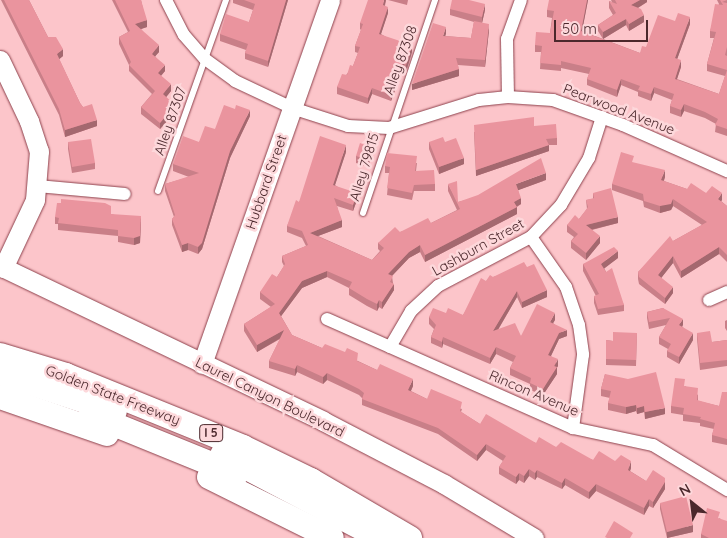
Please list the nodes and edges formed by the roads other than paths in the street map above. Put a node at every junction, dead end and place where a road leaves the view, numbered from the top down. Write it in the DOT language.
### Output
graph roads {
  1 [pos="166,0"];
  2 [pos="226,0"];
  3 [pos="330,0"];
  4 [pos="435,0"];
  5 [pos="520,0"];
  6 [pos="205,59"];
  7 [pos="0,60"];
  8 [pos="508,97"];
  9 [pos="292,108"];
  10 [pos="602,118"];
  11 [pos="389,128"];
  12 [pos="727,171"];
  13 [pos="38,186"];
  14 [pos="158,191"];
  15 [pos="125,194"];
  16 [pos="363,213"];
  17 [pos="531,237"];
  18 [pos="2,267"];
  19 [pos="727,292"];
  20 [pos="709,300"];
  21 [pos="328,319"];
  22 [pos="390,347"];
  23 [pos="0,355"];
  24 [pos="202,364"];
  25 [pos="0,373"];
  26 [pos="0,383"];
  27 [pos="0,397"];
  28 [pos="573,428"];
  29 [pos="727,490"];
  30 [pos="332,538"];
  31 [pos="358,538"];
  32 [pos="380,538"];
  33 [pos="410,538"];
  34 [pos="534,538"];
  1 -- 6 [label="street, Pearwood Avenue"];
  2 -- 6 [label="lane, Alley 87307"];
  3 -- 9 [label="main road, Hubbard Street"];
  4 -- 11 [label="lane, Alley 87308"];
  5 -- 8 [label="street"];
  6 -- 9 [label="street, Pearwood Avenue"];
  6 -- 14 [label="lane, Alley 87307"];
  7 -- 13 [label="main road"];
  8 -- 10 [label="street, Pearwood Avenue"];
  8 -- 11 [label="street, Pearwood Avenue"];
  9 -- 11 [label="street, Pearwood Avenue"];
  9 -- 24 [label="main road, Hubbard Street"];
  10 -- 12 [label="street, Pearwood Avenue"];
  10 -- 17 [label="street, Lashburn Street"];
  11 -- 16 [label="lane, Alley 79815"];
  13 -- 15 [label="street"];
  13 -- 18 [label="main road"];
  17 -- 22 [label="street, Lashburn Street"];
  17 -- 28 [label="street"];
  18 -- 24 [label="main road, Laurel Canyon Boulevard"];
  19 -- 20 [label="street"];
  21 -- 22 [label="street, Rincon Avenue"];
  22 -- 28 [label="street, Rincon Avenue"];
  23 -- 33 [label="highway, Golden State Freeway / I 5"];
  24 -- 34 [label="main road, Laurel Canyon Boulevard"];
  25 -- 32 [label="highway"];
  26 -- 31 [label="highway"];
  27 -- 30 [label="highway"];
  28 -- 29 [label="street, Rincon Avenue"];
}
